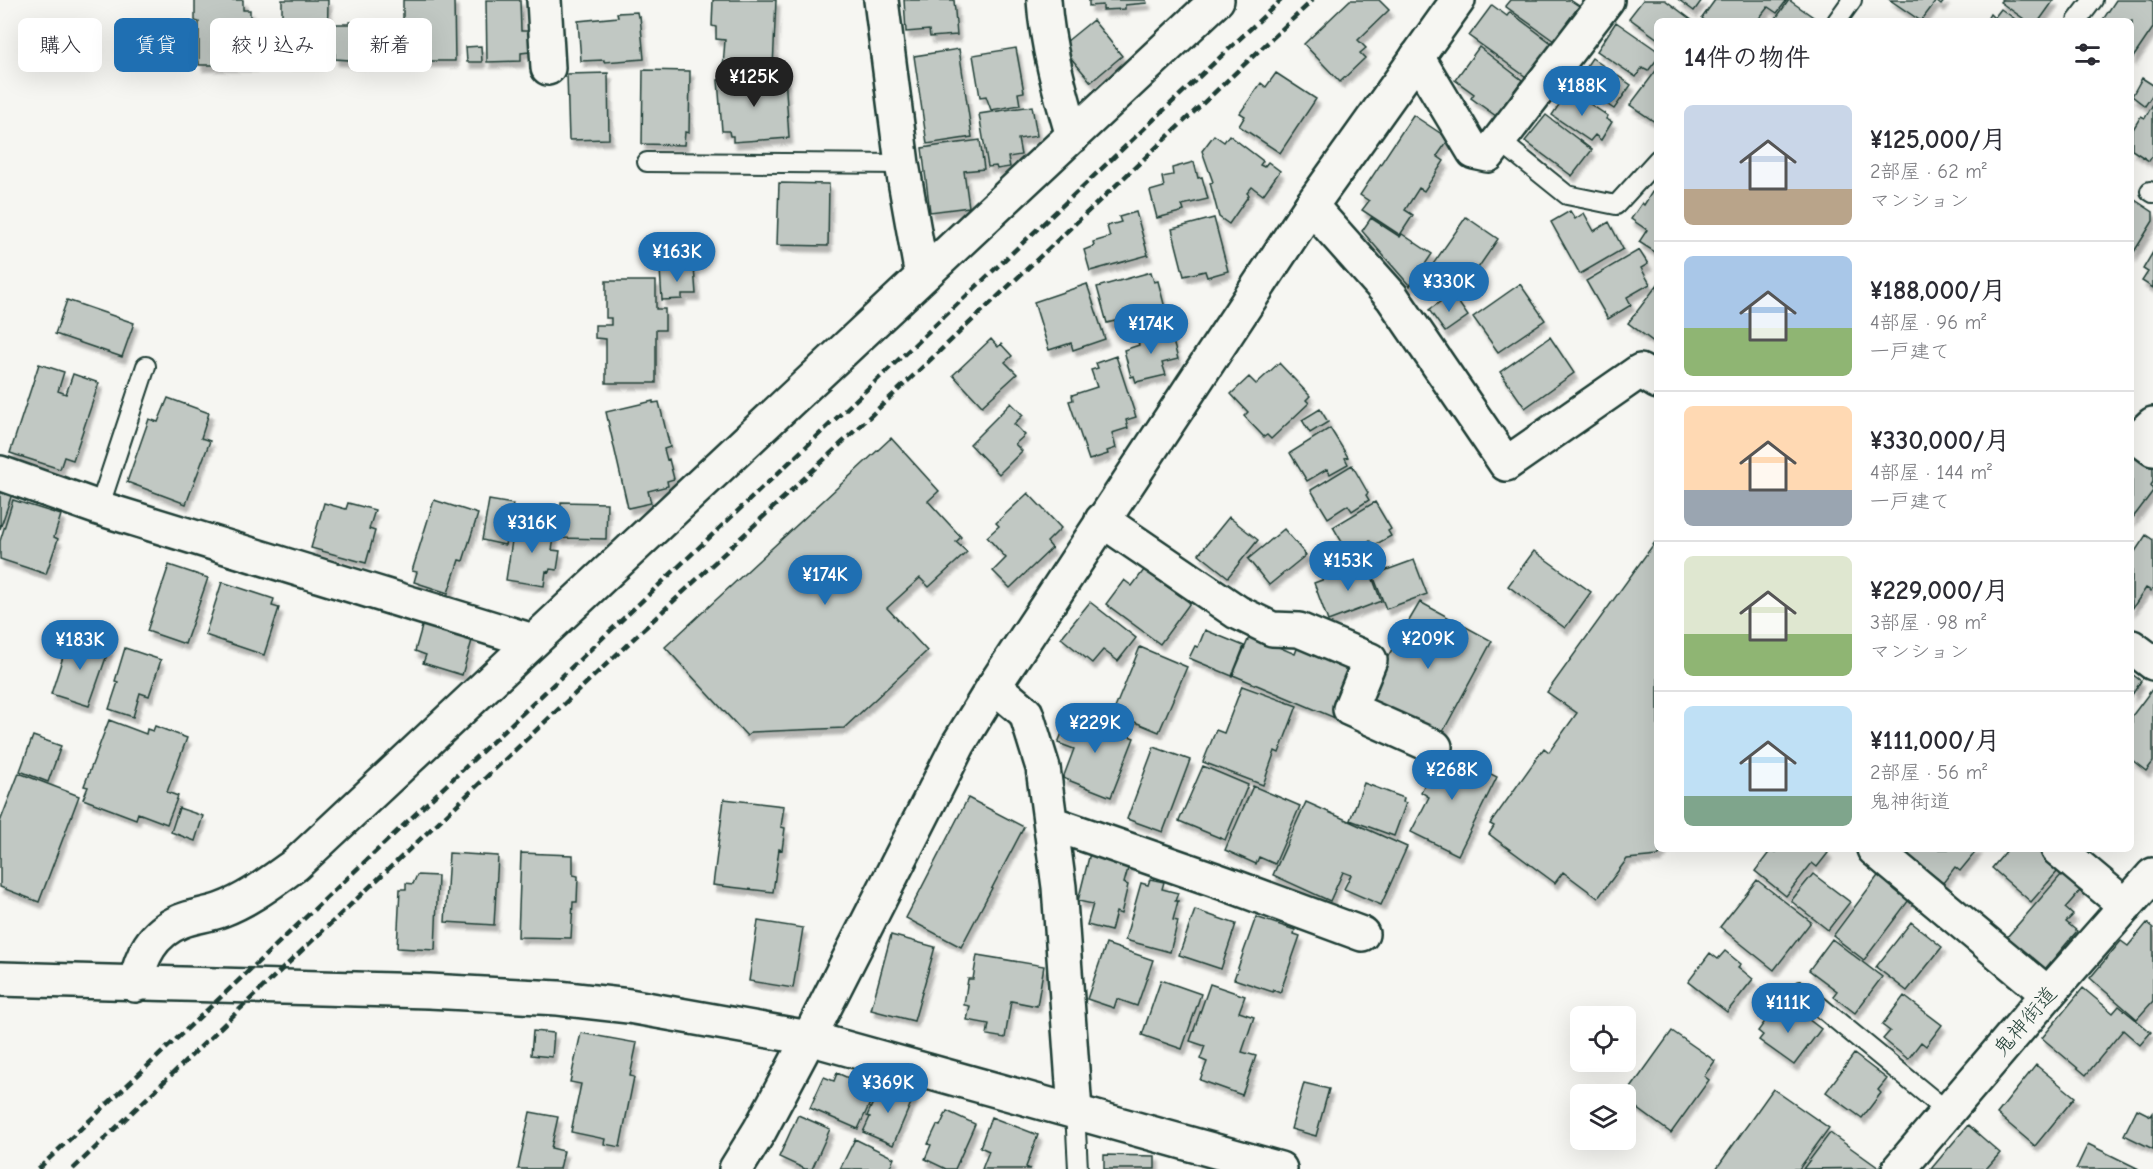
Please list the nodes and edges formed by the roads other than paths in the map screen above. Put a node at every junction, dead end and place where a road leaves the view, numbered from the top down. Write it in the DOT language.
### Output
graph roads {
  1 [pos="544,0"];
  2 [pos="881,0"];
  3 [pos="1044,0"];
  4 [pos="1217,0"];
  5 [pos="1458,0"];
  6 [pos="1607,0"];
  7 [pos="1852,0"];
  8 [pos="2092,0"];
  9 [pos="1839,18"];
  10 [pos="2079,18"];
  11 [pos="1417,57"];
  12 [pos="548,68"];
  13 [pos="1073,136"];
  14 [pos="1500,141"];
  15 [pos="647,162"];
  16 [pos="1654,163"];
  17 [pos="902,164"];
  18 [pos="1311,206"];
  19 [pos="922,276"];
  20 [pos="146,366"];
  21 [pos="1654,380"];
  22 [pos="2153,424"];
  23 [pos="2153,449"];
  24 [pos="0,473"];
  25 [pos="99,508"];
  26 [pos="1102,520"];
  27 [pos="532,640"];
  28 [pos="2134,649"];
  29 [pos="2153,663"];
  30 [pos="994,686"];
  31 [pos="1435,747"];
  32 [pos="1051,823"];
  33 [pos="1878,852"];
  34 [pos="2062,852"];
  35 [pos="2153,875"];
  36 [pos="2126,906"];
  37 [pos="1362,934"];
  38 [pos="0,980"];
  39 [pos="135,984"];
  40 [pos="1801,991"];
  41 [pos="2048,994"];
  42 [pos="808,1038"];
  43 [pos="1075,1111"];
  44 [pos="1948,1112"];
  45 [pos="736,1169"];
  46 [pos="1078,1169"];
  47 [pos="1280,1169"];
  48 [pos="1899,1169"];
  1 -- 12 [label="street"];
  2 -- 17 [label="street"];
  3 -- 13 [label="street"];
  4 -- 13 [label="street"];
  5 -- 11 [label="street"];
  6 -- 14 [label="street"];
  7 -- 9 [label="lane"];
  8 -- 10 [label="lane"];
  11 -- 14 [label="street"];
  11 -- 18 [label="street"];
  13 -- 19 [label="street"];
  14 -- 16 [label="lane"];
  15 -- 17 [label="lane"];
  17 -- 19 [label="street"];
  18 -- 21 [label="street"];
  18 -- 26 [label="street"];
  19 -- 27 [label="street"];
  20 -- 25 [label="lane"];
  22 -- 23 [label="street"];
  24 -- 25 [label="street"];
  25 -- 27 [label="street"];
  26 -- 30 [label="street"];
  26 -- 31 [label="street"];
  27 -- 39 [label="street"];
  28 -- 29 [label="street"];
  30 -- 32 [label="street"];
  30 -- 42 [label="street"];
  32 -- 37 [label="street"];
  32 -- 43 [label="street"];
  33 -- 41 [label="street"];
  34 -- 36 [label="street"];
  35 -- 36 [label="street, 鬼神街道"];
  36 -- 41 [label="street, 鬼神街道"];
  38 -- 39 [label="street"];
  39 -- 42 [label="street"];
  40 -- 44 [label="lane"];
  41 -- 44 [label="street, 鬼神街道"];
  42 -- 43 [label="street"];
  42 -- 45 [label="street"];
  43 -- 46 [label="lane"];
  43 -- 47 [label="street"];
  44 -- 48 [label="street, 鬼神街道"];
}
